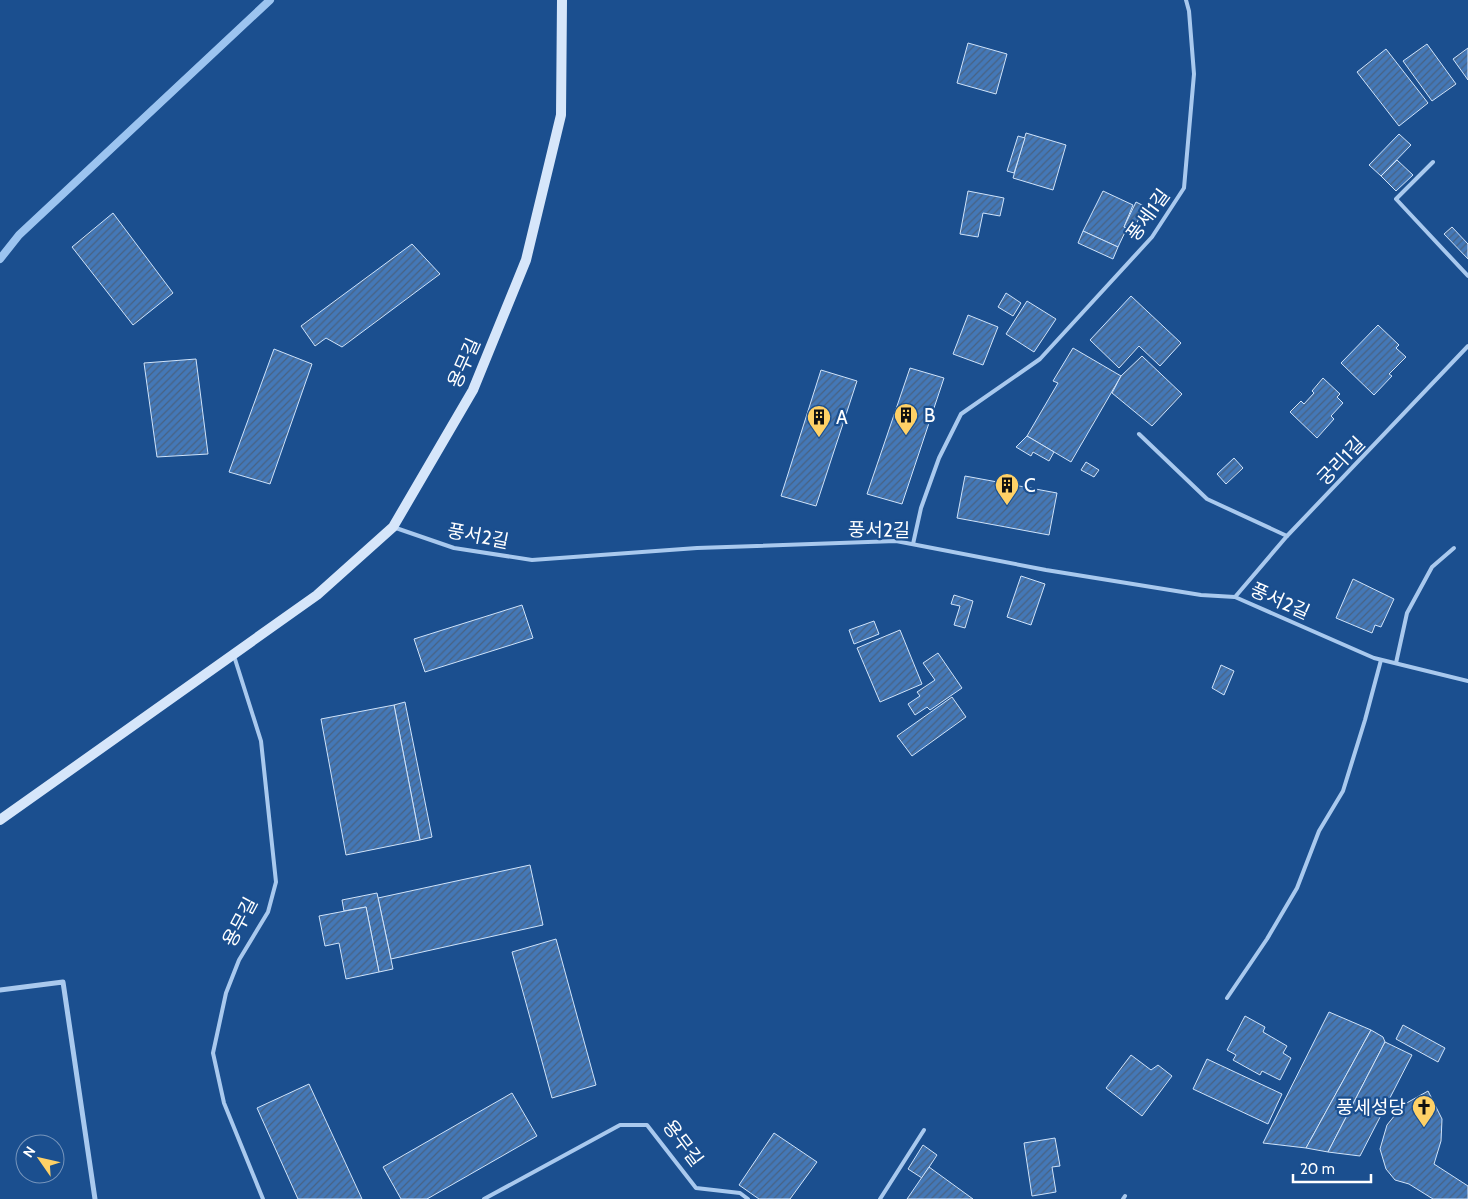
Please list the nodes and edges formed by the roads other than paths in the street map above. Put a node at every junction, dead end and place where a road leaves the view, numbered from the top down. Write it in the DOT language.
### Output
graph roads {
  1 [pos="562,0"];
  2 [pos="1186,0"];
  3 [pos="1434,162"];
  4 [pos="1468,276"];
  5 [pos="1468,346"];
  6 [pos="1139,434"];
  7 [pos="393,527"];
  8 [pos="1287,536"];
  9 [pos="913,544"];
  10 [pos="1454,548"];
  11 [pos="1235,597"];
  12 [pos="233,654"];
  13 [pos="1381,660"];
  14 [pos="1396,663"];
  15 [pos="1468,681"];
  16 [pos="0,820"];
  17 [pos="0,990"];
  18 [pos="1227,998"];
  19 [pos="924,1130"];
  20 [pos="94,1199"];
  21 [pos="263,1199"];
  22 [pos="484,1199"];
  23 [pos="748,1199"];
  24 [pos="880,1199"];
  1 -- 7 [label="street, 용무길"];
  2 -- 9 [label="lane, 풍세1길"];
  3 -- 4 [label="lane"];
  5 -- 8 [label="lane, 궁리1길"];
  6 -- 8 [label="lane"];
  7 -- 9 [label="lane, 풍서2길"];
  7 -- 12 [label="street, 용무길"];
  8 -- 11 [label="lane, 궁리1길"];
  9 -- 11 [label="lane, 풍서2길"];
  10 -- 14 [label="lane"];
  11 -- 13 [label="lane, 풍서2길"];
  12 -- 16 [label="street, 용무길"];
  12 -- 21 [label="lane, 용무길"];
  13 -- 14 [label="lane, 풍서2길"];
  13 -- 18 [label="lane"];
  14 -- 15 [label="lane, 풍서2길"];
  17 -- 20 [label="street"];
  19 -- 24 [label="lane"];
  22 -- 23 [label="lane, 용무길"];
}
